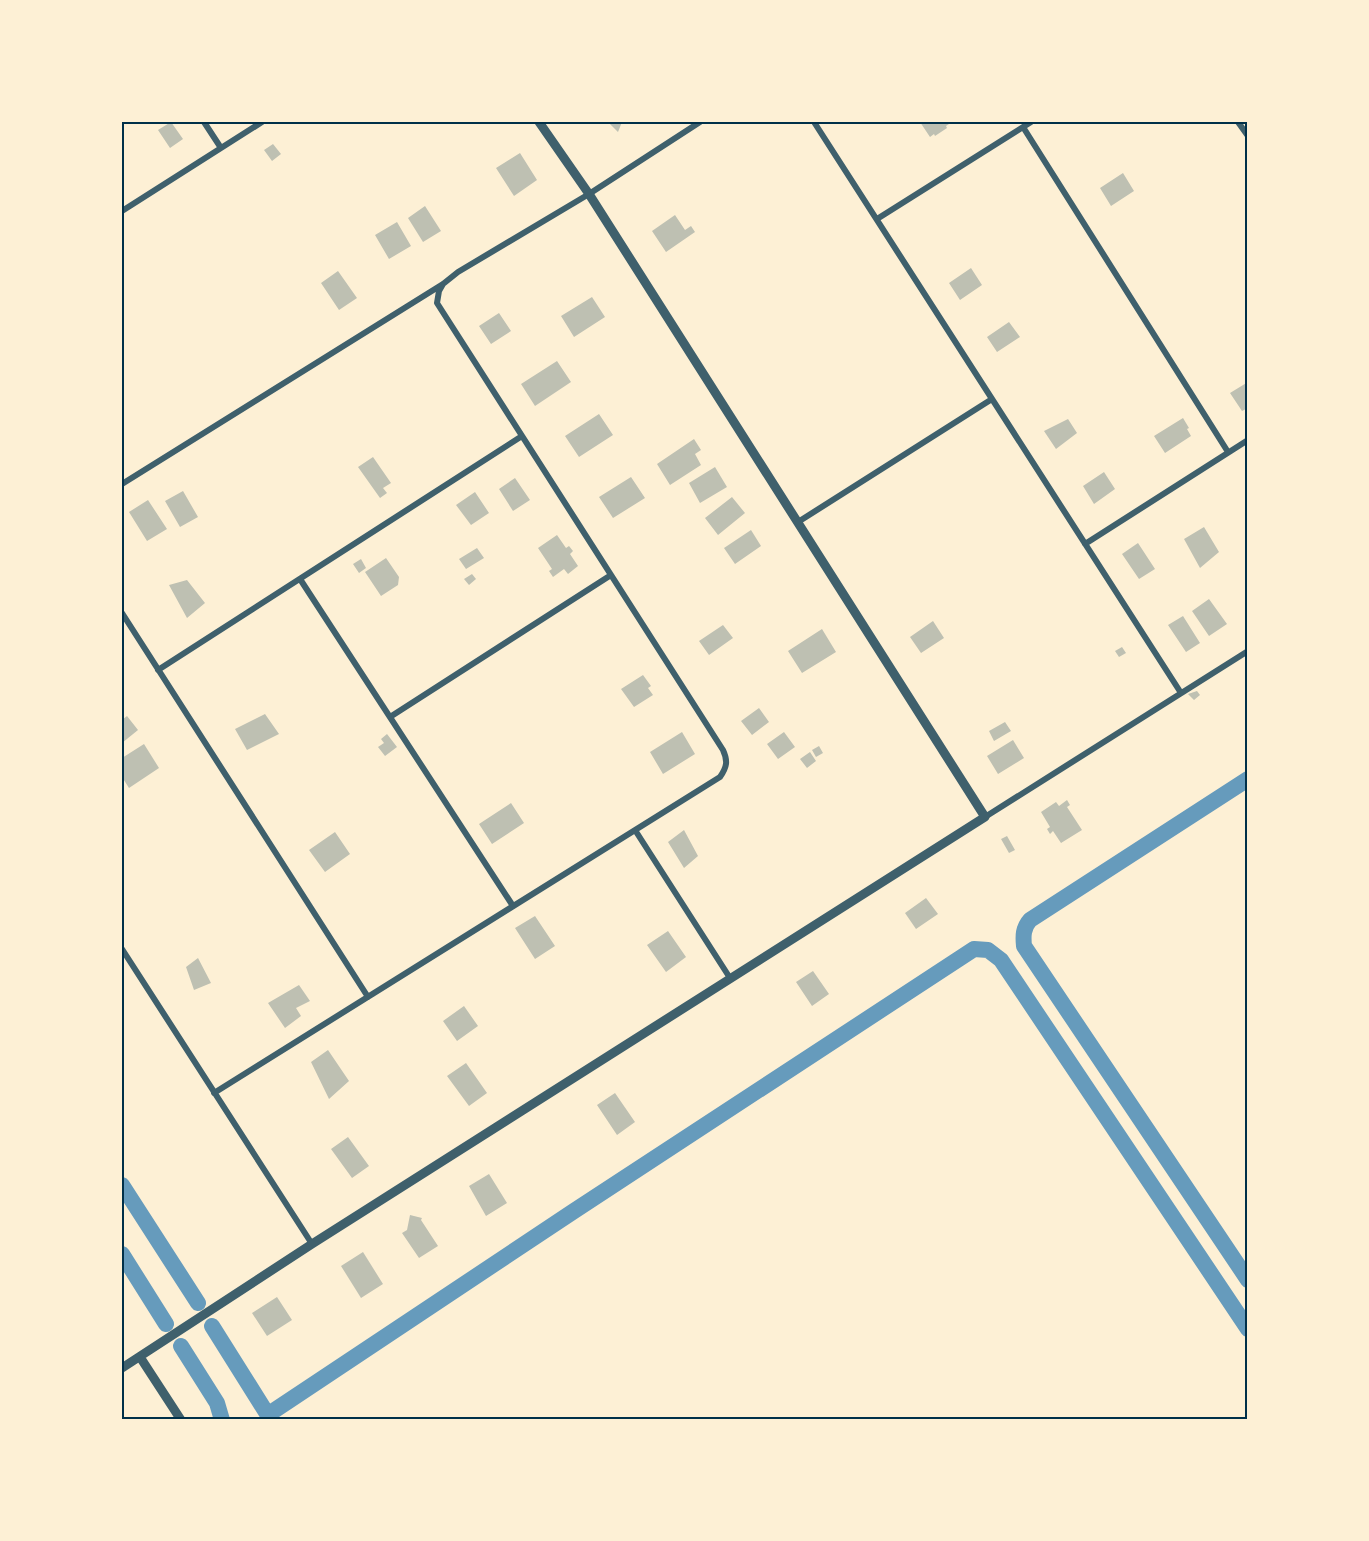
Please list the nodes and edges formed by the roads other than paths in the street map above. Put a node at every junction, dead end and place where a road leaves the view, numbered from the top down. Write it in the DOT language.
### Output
graph roads {
  1 [pos="204,122"];
  2 [pos="262,122"];
  3 [pos="539,122"];
  4 [pos="700,122"];
  5 [pos="814,122"];
  6 [pos="1031,122"];
  7 [pos="1238,122"];
  8 [pos="1023,127"];
  9 [pos="1248,136"];
  10 [pos="220,148"];
  11 [pos="589,194"];
  12 [pos="122,211"];
  13 [pos="877,219"];
  14 [pos="443,284"];
  15 [pos="992,399"];
  16 [pos="522,436"];
  17 [pos="1248,440"];
  18 [pos="1228,452"];
  19 [pos="122,484"];
  20 [pos="798,522"];
  21 [pos="1085,544"];
  22 [pos="611,575"];
  23 [pos="300,579"];
  24 [pos="122,614"];
  25 [pos="1248,651"];
  26 [pos="158,670"];
  27 [pos="1180,693"];
  28 [pos="390,717"];
  29 [pos="985,817"];
  30 [pos="635,830"];
  31 [pos="513,906"];
  32 [pos="122,949"];
  33 [pos="730,978"];
  34 [pos="368,997"];
  35 [pos="214,1094"];
  36 [pos="312,1244"];
  37 [pos="140,1357"];
  38 [pos="122,1368"];
  39 [pos="180,1419"];
  1 -- 10 [label="street"];
  2 -- 10 [label="street"];
  3 -- 11 [label="street"];
  4 -- 11 [label="street"];
  5 -- 13 [label="street"];
  6 -- 8 [label="street"];
  7 -- 9 [label="street"];
  8 -- 13 [label="street"];
  8 -- 18 [label="street"];
  10 -- 12 [label="street"];
  11 -- 14 [label="street"];
  11 -- 20 [label="street"];
  13 -- 15 [label="street"];
  14 -- 16 [label="street"];
  14 -- 19 [label="street"];
  15 -- 20 [label="street"];
  15 -- 21 [label="street"];
  16 -- 22 [label="street"];
  16 -- 23 [label="street"];
  17 -- 18 [label="street"];
  18 -- 21 [label="street"];
  20 -- 29 [label="street"];
  21 -- 27 [label="street"];
  22 -- 28 [label="street"];
  22 -- 30 [label="street"];
  23 -- 26 [label="street"];
  23 -- 28 [label="street"];
  24 -- 26 [label="street"];
  25 -- 27 [label="street"];
  26 -- 34 [label="street"];
  27 -- 29 [label="street"];
  28 -- 31 [label="street"];
  29 -- 33 [label="street"];
  30 -- 31 [label="street"];
  30 -- 33 [label="street"];
  31 -- 34 [label="street"];
  32 -- 35 [label="street"];
  33 -- 36 [label="street"];
  34 -- 35 [label="street"];
  35 -- 36 [label="street"];
  36 -- 37 [label="street"];
  37 -- 38 [label="street"];
  37 -- 39 [label="street"];
}
